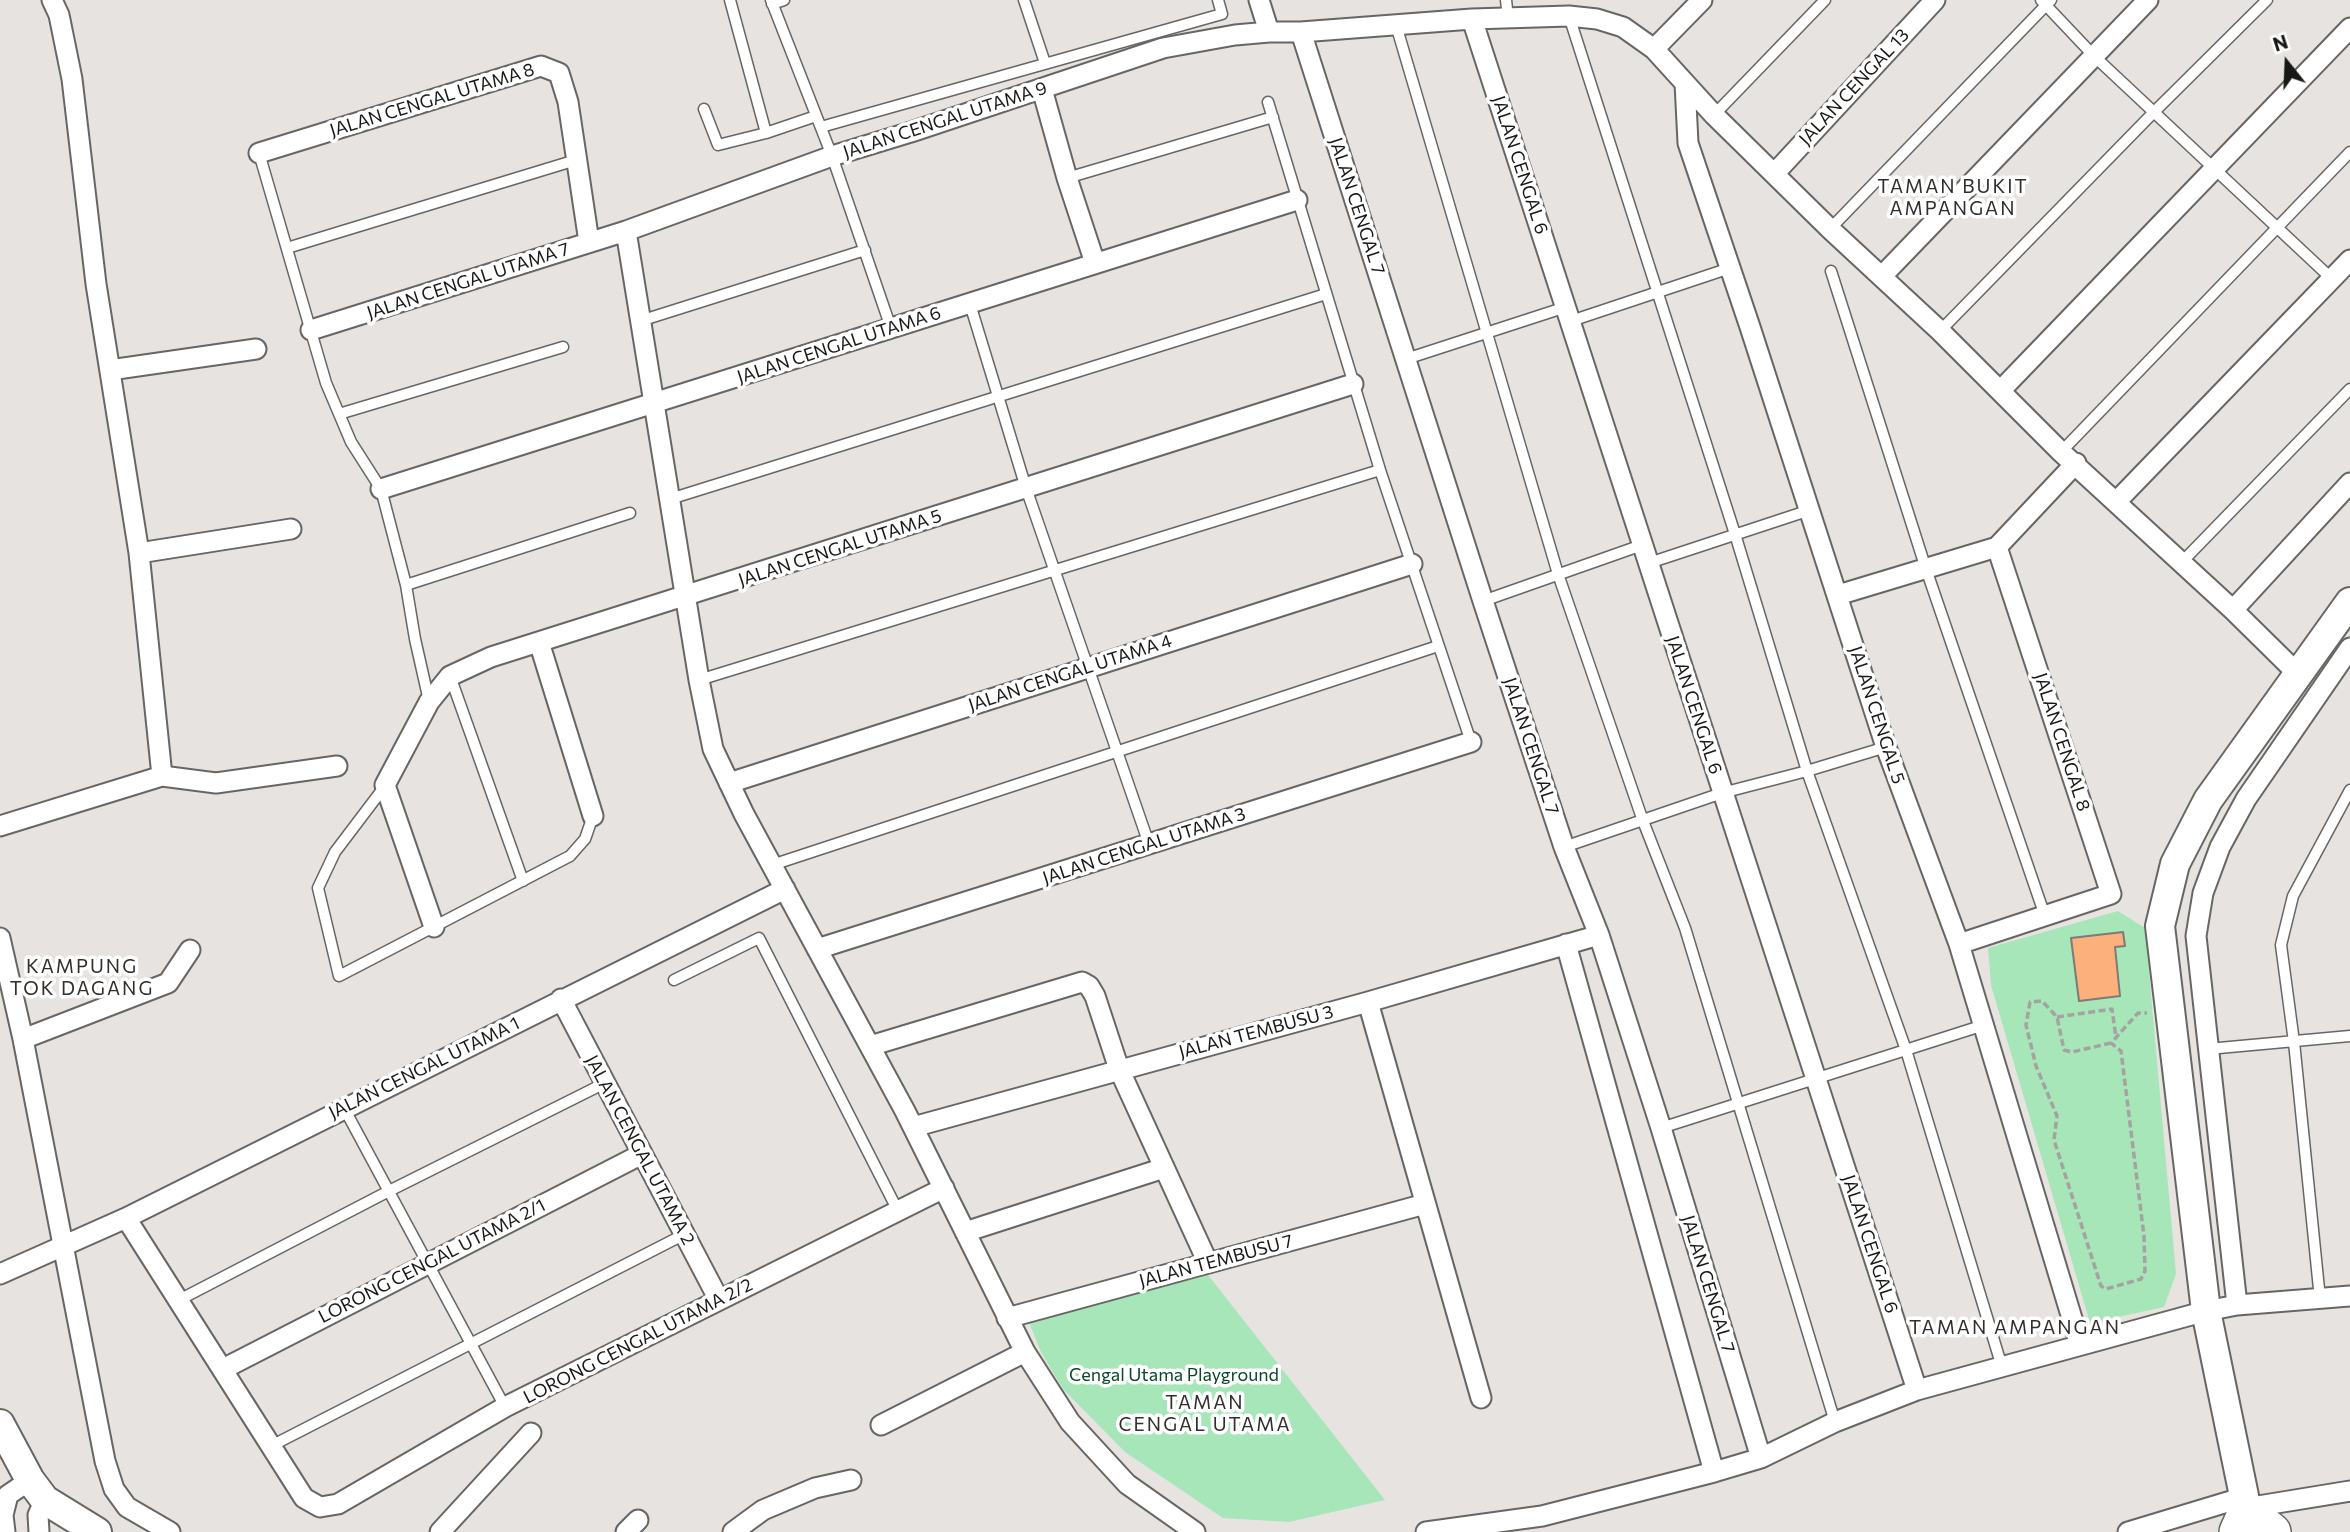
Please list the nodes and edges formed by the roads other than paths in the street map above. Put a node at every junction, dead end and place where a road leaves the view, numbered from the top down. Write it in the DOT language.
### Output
graph roads {
  1 [pos="52,0"];
  2 [pos="730,0"];
  3 [pos="784,0"];
  4 [pos="1024,0"];
  5 [pos="1218,0"];
  6 [pos="1259,0"];
  7 [pos="1702,0"];
  8 [pos="1825,0"];
  9 [pos="1935,0"];
  10 [pos="2148,0"];
  11 [pos="2267,0"];
  12 [pos="772,2"];
  13 [pos="2046,2"];
  14 [pos="1507,9"];
  15 [pos="1569,16"];
  16 [pos="1472,19"];
  17 [pos="1396,25"];
  18 [pos="2350,28"];
  19 [pos="1269,32"];
  20 [pos="1301,32"];
  21 [pos="1654,49"];
  22 [pos="2094,56"];
  23 [pos="1045,63"];
  24 [pos="1685,83"];
  25 [pos="1042,89"];
  26 [pos="1268,102"];
  27 [pos="704,109"];
  28 [pos="2154,112"];
  29 [pos="1714,115"];
  30 [pos="816,116"];
  31 [pos="1273,117"];
  32 [pos="821,127"];
  33 [pos="766,133"];
  34 [pos="2350,152"];
  35 [pos="260,153"];
  36 [pos="832,156"];
  37 [pos="576,160"];
  38 [pos="2216,168"];
  39 [pos="1774,174"];
  40 [pos="1067,178"];
  41 [pos="1297,200"];
  42 [pos="2278,227"];
  43 [pos="1830,229"];
  44 [pos="626,231"];
  45 [pos="589,242"];
  46 [pos="287,248"];
  47 [pos="865,250"];
  48 [pos="2350,260"];
  49 [pos="1095,263"];
  50 [pos="1730,268"];
  51 [pos="1831,271"];
  52 [pos="1882,276"];
  53 [pos="2332,279"];
  54 [pos="1656,292"];
  55 [pos="1326,294"];
  56 [pos="970,304"];
  57 [pos="1569,314"];
  58 [pos="640,321"];
  59 [pos="891,328"];
  60 [pos="311,330"];
  61 [pos="1940,331"];
  62 [pos="1486,332"];
  63 [pos="563,347"];
  64 [pos="256,349"];
  65 [pos="1406,359"];
  66 [pos="110,370"];
  67 [pos="1353,384"];
  68 [pos="2350,389"];
  69 [pos="2000,391"];
  70 [pos="998,396"];
  71 [pos="654,403"];
  72 [pos="339,414"];
  73 [pos="2069,457"];
  74 [pos="1380,470"];
  75 [pos="2350,483"];
  76 [pos="1027,488"];
  77 [pos="381,489"];
  78 [pos="670,499"];
  79 [pos="2116,502"];
  80 [pos="1810,510"];
  81 [pos="630,513"];
  82 [pos="291,529"];
  83 [pos="1735,534"];
  84 [pos="1642,545"];
  85 [pos="1997,547"];
  86 [pos="139,553"];
  87 [pos="2181,563"];
  88 [pos="1412,564"];
  89 [pos="1649,564"];
  90 [pos="1926,569"];
  91 [pos="1054,570"];
  92 [pos="1558,574"];
  93 [pos="406,585"];
  94 [pos="1838,595"];
  95 [pos="685,597"];
  96 [pos="1483,601"];
  97 [pos="2350,602"];
  98 [pos="2233,610"];
  99 [pos="539,642"];
  100 [pos="1438,646"];
  101 [pos="2350,648"];
  102 [pos="1087,668"];
  103 [pos="2298,674"];
  104 [pos="450,676"];
  105 [pos="699,680"];
  106 [pos="429,702"];
  107 [pos="1471,742"];
  108 [pos="1886,747"];
  109 [pos="1116,752"];
  110 [pos="337,766"];
  111 [pos="1807,771"];
  112 [pos="162,776"];
  113 [pos="729,783"];
  114 [pos="385,785"];
  115 [pos="2350,790"];
  116 [pos="1722,793"];
  117 [pos="593,816"];
  118 [pos="1643,821"];
  119 [pos="0,826"];
  120 [pos="1149,844"];
  121 [pos="1564,847"];
  122 [pos="772,865"];
  123 [pos="523,881"];
  124 [pos="785,889"];
  125 [pos="2045,916"];
  126 [pos="434,927"];
  127 [pos="1599,935"];
  128 [pos="0,938"];
  129 [pos="1566,944"];
  130 [pos="1959,944"];
  131 [pos="817,949"];
  132 [pos="190,950"];
  133 [pos="674,980"];
  134 [pos="561,999"];
  135 [pos="1368,1002"];
  136 [pos="1984,1025"];
  137 [pos="2350,1036"];
  138 [pos="23,1039"];
  139 [pos="2294,1041"];
  140 [pos="870,1045"];
  141 [pos="2207,1049"];
  142 [pos="1906,1050"];
  143 [pos="1119,1069"];
  144 [pos="1818,1079"];
  145 [pos="605,1083"];
  146 [pos="1739,1103"];
  147 [pos="344,1107"];
  148 [pos="913,1127"];
  149 [pos="1661,1128"];
  150 [pos="642,1154"];
  151 [pos="1164,1168"];
  152 [pos="944,1188"];
  153 [pos="389,1191"];
  154 [pos="1425,1204"];
  155 [pos="898,1211"];
  156 [pos="126,1218"];
  157 [pos="965,1232"];
  158 [pos="685,1234"];
  159 [pos="62,1245"];
  160 [pos="1208,1263"];
  161 [pos="428,1264"];
  162 [pos="0,1274"];
  163 [pos="2350,1296"];
  164 [pos="2320,1299"];
  165 [pos="179,1300"];
  166 [pos="719,1300"];
  167 [pos="2236,1305"];
  168 [pos="2206,1311"];
  169 [pos="1007,1318"];
  170 [pos="470,1343"];
  171 [pos="2080,1345"];
  172 [pos="1025,1352"];
  173 [pos="2002,1368"];
  174 [pos="223,1369"];
  175 [pos="1917,1390"];
  176 [pos="1480,1398"];
  177 [pos="505,1407"];
  178 [pos="1835,1422"];
  179 [pos="881,1425"];
  180 [pos="531,1433"];
  181 [pos="4,1441"];
  182 [pos="271,1446"];
  183 [pos="1761,1458"];
  184 [pos="1714,1472"];
  185 [pos="852,1480"];
  186 [pos="37,1490"];
  187 [pos="2350,1490"];
  188 [pos="2250,1519"];
  189 [pos="1543,1524"];
  190 [pos="5,1532"];
  191 [pos="39,1532"];
  192 [pos="97,1532"];
  193 [pos="170,1532"];
  194 [pos="440,1532"];
  195 [pos="733,1532"];
  196 [pos="1195,1532"];
  197 [pos="1426,1532"];
  198 [pos="2128,1532"];
  1 -- 66 [label="street"];
  2 -- 33 [label="lane"];
  3 -- 12 [label="lane"];
  4 -- 23 [label="lane"];
  5 -- 23 [label="lane"];
  6 -- 19 [label="street"];
  7 -- 21 [label="street"];
  8 -- 29 [label="lane"];
  9 -- 39 [label="street, JALAN CENGAL 13"];
  10 -- 22 [label="street"];
  11 -- 28 [label="lane"];
  12 -- 30 [label="lane"];
  13 -- 22 [label="lane"];
  13 -- 43 [label="lane"];
  14 -- 15 [label="street, JALAN CENGAL UTAMA 9"];
  14 -- 16 [label="street, JALAN CENGAL UTAMA 9"];
  15 -- 21 [label="street, JALAN CENGAL UTAMA 9"];
  15 -- 54 [label="lane"];
  16 -- 17 [label="street, JALAN CENGAL UTAMA 9"];
  16 -- 57 [label="street, JALAN CENGAL 6"];
  17 -- 20 [label="street, JALAN CENGAL UTAMA 9"];
  17 -- 62 [label="lane"];
  18 -- 38 [label="street"];
  19 -- 20 [label="street, JALAN CENGAL UTAMA 9"];
  19 -- 25 [label="street, JALAN CENGAL UTAMA 9"];
  20 -- 65 [label="street, JALAN CENGAL 7"];
  21 -- 24 [label="street, JALAN CENGAL UTAMA 9"];
  22 -- 28 [label="lane"];
  22 -- 52 [label="street"];
  23 -- 32 [label="lane"];
  24 -- 29 [label="street, JALAN CENGAL UTAMA 9"];
  24 -- 50 [label="street, JALAN CENGAL 5"];
  25 -- 36 [label="street, JALAN CENGAL UTAMA 9"];
  25 -- 40 [label="street"];
  26 -- 31 [label="lane"];
  27 -- 33 [label="lane"];
  28 -- 38 [label="lane"];
  28 -- 61 [label="lane"];
  29 -- 39 [label="street, JALAN CENGAL UTAMA 9"];
  30 -- 32 [label="lane"];
  30 -- 33 [label="lane"];
  31 -- 40 [label="lane"];
  31 -- 41 [label="lane"];
  32 -- 36 [label="lane"];
  34 -- 42 [label="lane"];
  35 -- 37 [label="street, JALAN CENGAL UTAMA 8"];
  35 -- 46 [label="lane"];
  36 -- 44 [label="street, JALAN CENGAL UTAMA 9"];
  36 -- 47 [label="lane"];
  37 -- 45 [label="street, JALAN CENGAL UTAMA 8"];
  37 -- 46 [label="lane"];
  38 -- 42 [label="lane"];
  38 -- 69 [label="street"];
  39 -- 43 [label="street, JALAN CENGAL UTAMA 9"];
  40 -- 49 [label="street"];
  41 -- 49 [label="street, JALAN CENGAL UTAMA 6"];
  41 -- 55 [label="lane"];
  42 -- 53 [label="lane"];
  42 -- 73 [label="lane"];
  43 -- 52 [label="street, JALAN CENGAL UTAMA 9"];
  44 -- 45 [label="street, JALAN CENGAL UTAMA 7"];
  44 -- 58 [label="street"];
  45 -- 60 [label="street, JALAN CENGAL UTAMA 7"];
  46 -- 60 [label="lane"];
  47 -- 58 [label="lane"];
  47 -- 59 [label="lane"];
  48 -- 53 [label="street"];
  49 -- 56 [label="street, JALAN CENGAL UTAMA 6"];
  50 -- 54 [label="lane"];
  50 -- 80 [label="street, JALAN CENGAL 5"];
  51 -- 90 [label="lane"];
  52 -- 61 [label="street, JALAN CENGAL UTAMA 9"];
  53 -- 79 [label="street"];
  54 -- 57 [label="lane"];
  54 -- 83 [label="lane"];
  55 -- 67 [label="lane"];
  55 -- 70 [label="lane"];
  56 -- 59 [label="street, JALAN CENGAL UTAMA 6"];
  56 -- 70 [label="lane"];
  57 -- 62 [label="lane"];
  57 -- 84 [label="street, JALAN CENGAL 6"];
  58 -- 71 [label="street"];
  59 -- 71 [label="street, JALAN CENGAL UTAMA 6"];
  60 -- 72 [label="lane"];
  61 -- 69 [label="street, JALAN CENGAL UTAMA 9"];
  62 -- 65 [label="lane"];
  62 -- 92 [label="lane"];
  63 -- 72 [label="lane"];
  64 -- 66 [label="street"];
  65 -- 96 [label="street, JALAN CENGAL 7"];
  66 -- 86 [label="street"];
  67 -- 74 [label="lane"];
  67 -- 76 [label="street, JALAN CENGAL UTAMA 5"];
  68 -- 87 [label="lane"];
  69 -- 73 [label="street, JALAN CENGAL UTAMA 9"];
  70 -- 76 [label="lane"];
  70 -- 78 [label="lane"];
  71 -- 77 [label="street, JALAN CENGAL UTAMA 6"];
  71 -- 78 [label="street"];
  72 -- 77 [label="lane"];
  73 -- 79 [label="street, JALAN CENGAL UTAMA 9"];
  73 -- 85 [label="street"];
  74 -- 88 [label="lane"];
  74 -- 91 [label="lane"];
  75 -- 98 [label="street"];
  76 -- 91 [label="lane"];
  76 -- 95 [label="street, JALAN CENGAL UTAMA 5"];
  77 -- 93 [label="lane"];
  78 -- 95 [label="street"];
  79 -- 87 [label="street, JALAN CENGAL UTAMA 9"];
  80 -- 83 [label="lane"];
  80 -- 94 [label="street, JALAN CENGAL 5"];
  81 -- 93 [label="lane"];
  82 -- 86 [label="street"];
  83 -- 89 [label="lane"];
  83 -- 111 [label="lane"];
  84 -- 89 [label="street, JALAN CENGAL 6"];
  84 -- 92 [label="lane"];
  85 -- 90 [label="street"];
  85 -- 125 [label="street, JALAN CENGAL 8"];
  86 -- 112 [label="street"];
  87 -- 98 [label="street, JALAN CENGAL UTAMA 9"];
  88 -- 100 [label="lane"];
  88 -- 102 [label="street, JALAN CENGAL UTAMA 4"];
  89 -- 116 [label="street, JALAN CENGAL 6"];
  90 -- 94 [label="street"];
  90 -- 125 [label="lane"];
  91 -- 102 [label="lane"];
  91 -- 105 [label="lane"];
  92 -- 96 [label="lane"];
  92 -- 118 [label="lane"];
  93 -- 106 [label="lane"];
  94 -- 108 [label="street, JALAN CENGAL 5"];
  95 -- 99 [label="street, JALAN CENGAL UTAMA 5"];
  95 -- 105 [label="street"];
  96 -- 121 [label="street, JALAN CENGAL 7"];
  97 -- 103 [label="street"];
  98 -- 103 [label="street, JALAN CENGAL UTAMA 9"];
  99 -- 104 [label="street, JALAN CENGAL UTAMA 5"];
  99 -- 117 [label="street"];
  100 -- 107 [label="lane"];
  100 -- 109 [label="lane"];
  101 -- 141 [label="street"];
  102 -- 109 [label="lane"];
  102 -- 113 [label="street, JALAN CENGAL UTAMA 4"];
  103 -- 168 [label="street"];
  104 -- 106 [label="street, JALAN CENGAL UTAMA 5"];
  104 -- 123 [label="lane"];
  105 -- 113 [label="street"];
  106 -- 114 [label="street, JALAN CENGAL UTAMA 5"];
  107 -- 120 [label="street, JALAN CENGAL UTAMA 3"];
  108 -- 111 [label="lane"];
  108 -- 130 [label="street, JALAN CENGAL 5"];
  109 -- 120 [label="lane"];
  109 -- 122 [label="lane"];
  110 -- 112 [label="street"];
  111 -- 116 [label="lane"];
  111 -- 142 [label="lane"];
  112 -- 119 [label="street"];
  113 -- 122 [label="street"];
  114 -- 126 [label="street"];
  114 -- 126 [label="lane"];
  115 -- 139 [label="lane"];
  116 -- 118 [label="lane"];
  116 -- 144 [label="street, JALAN CENGAL 6"];
  117 -- 123 [label="lane"];
  118 -- 121 [label="lane"];
  118 -- 146 [label="lane"];
  120 -- 131 [label="street, JALAN CENGAL UTAMA 3"];
  121 -- 127 [label="street, JALAN CENGAL 7"];
  122 -- 124 [label="street"];
  123 -- 126 [label="lane"];
  124 -- 131 [label="street"];
  124 -- 134 [label="street, JALAN CENGAL UTAMA 1"];
  125 -- 130 [label="street, JALAN CENGAL 8"];
  127 -- 129 [label="street, JALAN TEMBUSU 3"];
  127 -- 149 [label="street, JALAN CENGAL 7"];
  128 -- 138 [label="street"];
  129 -- 135 [label="street, JALAN TEMBUSU 3"];
  129 -- 184 [label="street"];
  130 -- 136 [label="street, JALAN CENGAL 5"];
  131 -- 140 [label="street"];
  132 -- 138 [label="street"];
  133 -- 155 [label="lane"];
  134 -- 145 [label="street, JALAN CENGAL UTAMA 2"];
  134 -- 147 [label="street, JALAN CENGAL UTAMA 1"];
  135 -- 143 [label="street, JALAN TEMBUSU 3"];
  135 -- 154 [label="street"];
  136 -- 142 [label="lane"];
  136 -- 171 [label="street, JALAN CENGAL 5"];
  137 -- 139 [label="lane"];
  138 -- 159 [label="street"];
  139 -- 141 [label="lane"];
  139 -- 164 [label="lane"];
  140 -- 143 [label="street"];
  140 -- 148 [label="street"];
  141 -- 167 [label="street"];
  142 -- 144 [label="lane"];
  142 -- 173 [label="lane"];
  143 -- 148 [label="street, JALAN TEMBUSU 3"];
  143 -- 151 [label="street"];
  144 -- 146 [label="lane"];
  144 -- 175 [label="street, JALAN CENGAL 6"];
  145 -- 150 [label="street, JALAN CENGAL UTAMA 2"];
  145 -- 153 [label="lane"];
  146 -- 149 [label="lane"];
  146 -- 178 [label="lane"];
  147 -- 153 [label="lane"];
  147 -- 156 [label="street, JALAN CENGAL UTAMA 1"];
  148 -- 152 [label="street"];
  149 -- 183 [label="street, JALAN CENGAL 7"];
  150 -- 158 [label="street, JALAN CENGAL UTAMA 2"];
  150 -- 161 [label="street, LORONG CENGAL UTAMA 2/1"];
  151 -- 157 [label="street"];
  151 -- 160 [label="street"];
  152 -- 155 [label="street, LORONG CENGAL UTAMA 2/2"];
  152 -- 157 [label="street"];
  153 -- 161 [label="lane"];
  153 -- 165 [label="lane"];
  154 -- 160 [label="street, JALAN TEMBUSU 7"];
  154 -- 176 [label="street"];
  155 -- 166 [label="street, LORONG CENGAL UTAMA 2/2"];
  156 -- 159 [label="street, JALAN CENGAL UTAMA 1"];
  156 -- 165 [label="street"];
  157 -- 169 [label="street"];
  158 -- 166 [label="street, JALAN CENGAL UTAMA 2"];
  158 -- 170 [label="lane"];
  159 -- 162 [label="street, JALAN CENGAL UTAMA 1"];
  159 -- 193 [label="street"];
  160 -- 169 [label="street, JALAN TEMBUSU 7"];
  161 -- 170 [label="lane"];
  161 -- 174 [label="street, LORONG CENGAL UTAMA 2/1"];
  163 -- 164 [label="street"];
  164 -- 167 [label="street"];
  165 -- 174 [label="street"];
  166 -- 177 [label="street, LORONG CENGAL UTAMA 2/2"];
  167 -- 168 [label="street"];
  168 -- 171 [label="street"];
  168 -- 188 [label="street"];
  169 -- 172 [label="street"];
  170 -- 177 [label="lane"];
  170 -- 182 [label="lane"];
  171 -- 173 [label="street"];
  172 -- 179 [label="street"];
  172 -- 196 [label="street"];
  173 -- 175 [label="street"];
  174 -- 182 [label="street"];
  175 -- 178 [label="street"];
  177 -- 182 [label="street, LORONG CENGAL UTAMA 2/2"];
  178 -- 183 [label="street"];
  180 -- 194 [label="street"];
  181 -- 186 [label="street"];
  183 -- 184 [label="street"];
  184 -- 189 [label="street"];
  185 -- 195 [label="street"];
  186 -- 190 [label="street"];
  186 -- 191 [label="street"];
  186 -- 192 [label="street"];
  187 -- 188 [label="street"];
  188 -- 198 [label="street"];
  189 -- 197 [label="street"];
}
